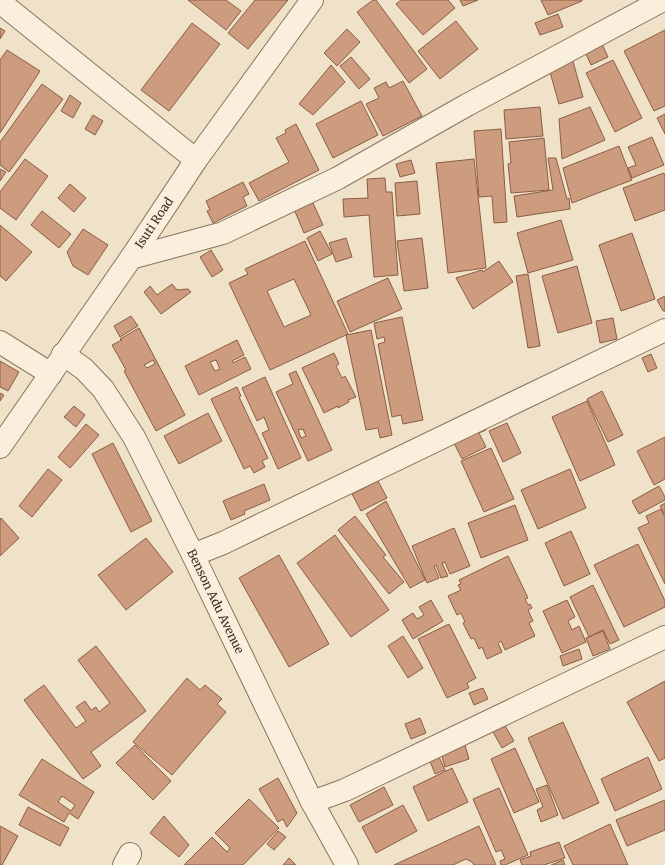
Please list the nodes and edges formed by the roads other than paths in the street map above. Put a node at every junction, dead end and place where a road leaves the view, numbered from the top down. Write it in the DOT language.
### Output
graph roads {
  1 [pos="312,0"];
  2 [pos="663,0"];
  3 [pos="0,2"];
  4 [pos="196,160"];
  5 [pos="131,258"];
  6 [pos="665,330"];
  7 [pos="0,342"];
  8 [pos="63,354"];
  9 [pos="51,374"];
  10 [pos="0,447"];
  11 [pos="193,555"];
  12 [pos="665,637"];
  13 [pos="312,802"];
  14 [pos="346,865"];
  1 -- 4 [label="street, Isuti Road"];
  2 -- 5 [label="street"];
  3 -- 4 [label="street"];
  4 -- 5 [label="street, Isuti Road"];
  5 -- 8 [label="street, Isuti Road"];
  6 -- 11 [label="street"];
  7 -- 9 [label="street"];
  8 -- 9 [label="street, Isuti Road"];
  8 -- 11 [label="street, Benson Adu Avenue"];
  9 -- 10 [label="street, Isuti Road"];
  11 -- 13 [label="street, Benson Adu Avenue"];
  12 -- 13 [label="street"];
  13 -- 14 [label="street, Benson Adu Avenue"];
}
